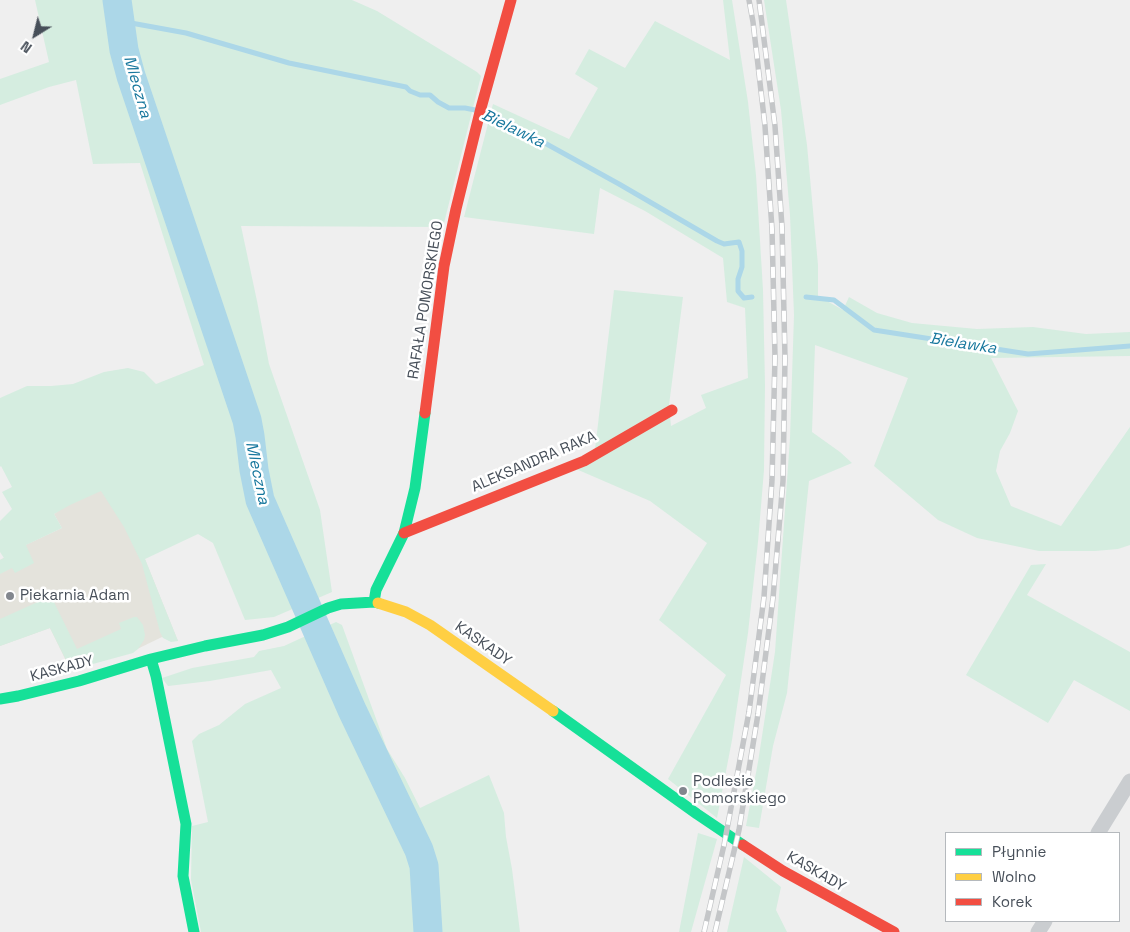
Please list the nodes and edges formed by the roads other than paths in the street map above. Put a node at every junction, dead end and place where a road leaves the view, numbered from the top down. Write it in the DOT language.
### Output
graph roads {
  1 [pos="511,0"];
  2 [pos="672,410"];
  3 [pos="404,533"];
  4 [pos="374,602"];
  5 [pos="151,659"];
  6 [pos="0,699"];
  7 [pos="1130,781"];
  8 [pos="1099,832"];
  9 [pos="194,932"];
  10 [pos="894,932"];
  1 -- 3 [label="street, RAFAŁA POMORSKIEGO"];
  2 -- 3 [label="street, ALEKSANDRA RAKA"];
  3 -- 4 [label="street, RAFAŁA POMORSKIEGO"];
  4 -- 5 [label="street, KASKADY"];
  4 -- 10 [label="street, KASKADY"];
  5 -- 6 [label="street, KASKADY"];
  5 -- 9 [label="street"];
  7 -- 8 [label="street"];
}
